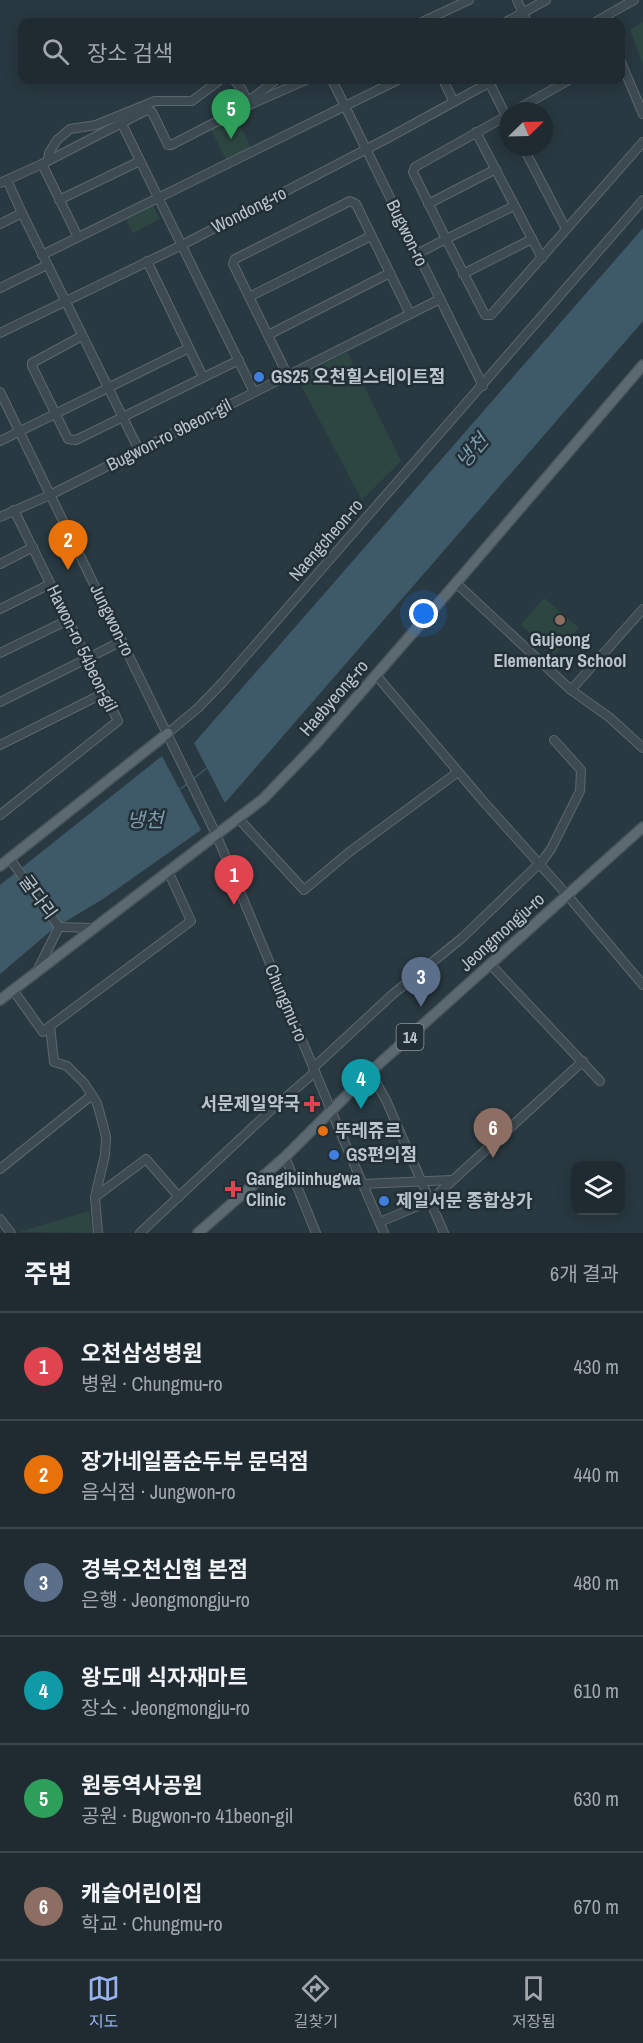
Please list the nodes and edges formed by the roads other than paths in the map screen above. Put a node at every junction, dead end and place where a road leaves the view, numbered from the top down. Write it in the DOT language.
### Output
graph roads {
  1 [pos="469,0"];
  2 [pos="517,0"];
  3 [pos="546,0"];
  4 [pos="634,0"];
  5 [pos="623,3"];
  6 [pos="451,4"];
  7 [pos="523,13"];
  8 [pos="428,18"];
  9 [pos="514,18"];
  10 [pos="525,18"];
  11 [pos="605,18"];
  12 [pos="625,70"];
  13 [pos="215,84"];
  14 [pos="238,84"];
  15 [pos="271,84"];
  16 [pos="296,84"];
  17 [pos="334,84"];
  18 [pos="390,84"];
  19 [pos="445,84"];
  20 [pos="486,84"];
  21 [pos="492,84"];
  22 [pos="562,84"];
  23 [pos="454,102"];
  24 [pos="501,102"];
  25 [pos="530,102"];
  26 [pos="248,104"];
  27 [pos="345,106"];
  28 [pos="643,114"];
  29 [pos="499,120"];
  30 [pos="122,124"];
  31 [pos="476,132"];
  32 [pos="643,142"];
  33 [pos="366,150"];
  34 [pos="528,156"];
  35 [pos="140,161"];
  36 [pos="45,162"];
  37 [pos="496,170"];
  38 [pos="3,181"];
  39 [pos="159,199"];
  40 [pos="59,200"];
  41 [pos="643,200"];
  42 [pos="428,204"];
  43 [pos="514,206"];
  44 [pos="22,213"];
  45 [pos="0,224"];
  46 [pos="566,229"];
  47 [pos="371,236"];
  48 [pos="78,237"];
  49 [pos="446,239"];
  50 [pos="532,239"];
  51 [pos="182,244"];
  52 [pos="417,254"];
  53 [pos="42,255"];
  54 [pos="542,258"];
  55 [pos="147,261"];
  56 [pos="47,265"];
  57 [pos="390,273"];
  58 [pos="463,274"];
  59 [pos="0,288"];
  60 [pos="249,297"];
  61 [pos="440,299"];
  62 [pos="65,302"];
  63 [pos="410,314"];
  64 [pos="0,333"];
  65 [pos="268,335"];
  66 [pos="82,336"];
  67 [pos="189,348"];
  68 [pos="239,360"];
  69 [pos="643,365"];
  70 [pos="288,376"];
  71 [pos="203,377"];
  72 [pos="483,386"];
  73 [pos="108,388"];
  74 [pos="0,392"];
  75 [pos="254,392"];
  76 [pos="56,414"];
  77 [pos="123,418"];
  78 [pos="20,432"];
  79 [pos="0,441"];
  80 [pos="139,450"];
  81 [pos="50,495"];
  82 [pos="15,510"];
  83 [pos="0,517"];
  84 [pos="33,548"];
  85 [pos="0,564"];
  86 [pos="50,584"];
  87 [pos="456,584"];
  88 [pos="0,609"];
  89 [pos="643,609"];
  90 [pos="68,620"];
  91 [pos="123,641"];
  92 [pos="0,653"];
  93 [pos="87,659"];
  94 [pos="376,675"];
  95 [pos="571,690"];
  96 [pos="104,693"];
  97 [pos="0,702"];
  98 [pos="168,734"];
  99 [pos="554,741"];
  100 [pos="0,745"];
  101 [pos="643,748"];
  102 [pos="458,772"];
  103 [pos="0,815"];
  104 [pos="239,819"];
  105 [pos="210,822"];
  106 [pos="643,827"];
  107 [pos="216,834"];
  108 [pos="10,859"];
  109 [pos="539,864"];
  110 [pos="0,866"];
  111 [pos="168,871"];
  112 [pos="567,896"];
  113 [pos="59,927"];
  114 [pos="94,928"];
  115 [pos="491,965"];
  116 [pos="37,972"];
  117 [pos="643,985"];
  118 [pos="13,990"];
  119 [pos="0,1000"];
  120 [pos="50,1026"];
  121 [pos="582,1061"];
  122 [pos="314,1070"];
  123 [pos="370,1072"];
  124 [pos="600,1081"];
  125 [pos="92,1095"];
  126 [pos="331,1110"];
  127 [pos="285,1157"];
  128 [pos="0,1169"];
  129 [pos="452,1180"];
  130 [pos="421,1182"];
  131 [pos="363,1184"];
  132 [pos="95,1197"];
  133 [pos="179,1197"];
  134 [pos="430,1201"];
  135 [pos="0,1219"];
  136 [pos="380,1222"];
  137 [pos="11,1233"];
  138 [pos="98,1233"];
  139 [pos="140,1233"];
  140 [pos="198,1233"];
  141 [pos="315,1233"];
  142 [pos="384,1233"];
  143 [pos="444,1233"];
  1 -- 6 [label="street"];
  2 -- 7 [label="street"];
  3 -- 7 [label="street"];
  4 -- 5 [label="street"];
  5 -- 11 [label="street"];
  6 -- 8 [label="street"];
  7 -- 9 [label="street"];
  7 -- 10 [label="street"];
  12 -- 28 [label="street"];
  13 -- 36 [label="street"];
  14 -- 26 [label="street"];
  15 -- 26 [label="street"];
  16 -- 26 [label="street"];
  17 -- 27 [label="street, Bugwon-ro"];
  18 -- 27 [label="street"];
  19 -- 23 [label="street"];
  20 -- 23 [label="street, Wondong-ro"];
  21 -- 24 [label="street"];
  22 -- 25 [label="street"];
  23 -- 33 [label="street, Wondong-ro"];
  26 -- 30 [label="street"];
  27 -- 33 [label="street, Bugwon-ro"];
  27 -- 39 [label="street"];
  29 -- 31 [label="street"];
  30 -- 35 [label="street"];
  30 -- 36 [label="street"];
  31 -- 37 [label="street"];
  31 -- 42 [label="street"];
  32 -- 46 [label="street"];
  33 -- 51 [label="street, Wondong-ro"];
  33 -- 52 [label="street, Bugwon-ro"];
  34 -- 46 [label="street"];
  35 -- 39 [label="street"];
  35 -- 40 [label="street"];
  36 -- 38 [label="street"];
  36 -- 40 [label="street"];
  37 -- 42 [label="street"];
  37 -- 43 [label="street"];
  38 -- 44 [label="street"];
  39 -- 48 [label="street"];
  39 -- 51 [label="street"];
  40 -- 48 [label="street"];
  41 -- 72 [label="street, Naengcheon-ro"];
  42 -- 49 [label="street"];
  43 -- 49 [label="street"];
  43 -- 50 [label="street"];
  44 -- 45 [label="street"];
  44 -- 53 [label="street"];
  46 -- 54 [label="street"];
  47 -- 57 [label="street"];
  47 -- 60 [label="street"];
  47 -- 60 [label="street"];
  48 -- 53 [label="street"];
  49 -- 52 [label="street"];
  49 -- 58 [label="street"];
  50 -- 54 [label="street"];
  50 -- 58 [label="street"];
  51 -- 55 [label="street, Wondong-ro"];
  51 -- 68 [label="street"];
  52 -- 61 [label="street, Bugwon-ro"];
  53 -- 56 [label="street"];
  54 -- 58 [label="street"];
  55 -- 62 [label="street, Wondong-ro"];
  55 -- 67 [label="street"];
  56 -- 59 [label="street"];
  56 -- 62 [label="street"];
  57 -- 63 [label="street"];
  57 -- 65 [label="street"];
  60 -- 65 [label="street"];
  61 -- 63 [label="street, Bugwon-ro 9beon-gil"];
  61 -- 72 [label="street, Bugwon-ro"];
  62 -- 64 [label="street, Wondong-ro"];
  62 -- 66 [label="street"];
  63 -- 70 [label="street, Bugwon-ro 9beon-gil"];
  65 -- 70 [label="street"];
  66 -- 73 [label="street"];
  66 -- 76 [label="street"];
  67 -- 71 [label="street"];
  67 -- 73 [label="street"];
  68 -- 71 [label="street"];
  68 -- 75 [label="street"];
  69 -- 87 [label="main road, Haebyeong-ro"];
  70 -- 75 [label="street, Bugwon-ro 9beon-gil"];
  71 -- 77 [label="street"];
  72 -- 98 [label="street, Naengcheon-ro"];
  73 -- 76 [label="street"];
  73 -- 77 [label="street"];
  74 -- 78 [label="street, Jungwon-ro"];
  75 -- 80 [label="street, Bugwon-ro 9beon-gil"];
  76 -- 77 [label="street"];
  76 -- 78 [label="street"];
  77 -- 80 [label="street"];
  78 -- 79 [label="street"];
  78 -- 81 [label="street, Jungwon-ro"];
  80 -- 81 [label="street, Bugwon-ro 9beon-gil"];
  81 -- 82 [label="street, Bugwon-ro 9beon-gil"];
  81 -- 91 [label="street, Jungwon-ro"];
  82 -- 83 [label="street, Bugwon-ro 9beon-gil"];
  82 -- 84 [label="street, Hawon-ro 54beon-gil"];
  84 -- 85 [label="street"];
  84 -- 86 [label="street, Hawon-ro 54beon-gil"];
  86 -- 88 [label="street"];
  86 -- 90 [label="street, Hawon-ro 54beon-gil"];
  87 -- 94 [label="main road, Haebyeong-ro"];
  87 -- 95 [label="street"];
  89 -- 95 [label="street"];
  90 -- 92 [label="street"];
  90 -- 93 [label="street, Hawon-ro 54beon-gil"];
  91 -- 93 [label="street"];
  91 -- 98 [label="street, Jungwon-ro"];
  93 -- 96 [label="street, Hawon-ro 54beon-gil"];
  93 -- 97 [label="street"];
  94 -- 102 [label="street"];
  94 -- 104 [label="main road, Haebyeong-ro"];
  95 -- 101 [label="street"];
  96 -- 100 [label="street"];
  96 -- 103 [label="street, Hawon-ro 54beon-gil"];
  98 -- 105 [label="street, Jungwon-ro"];
  98 -- 108 [label="main road, Naengcheon-ro"];
  99 -- 109 [label="street"];
  102 -- 104 [label="street"];
  102 -- 109 [label="street"];
  104 -- 107 [label="main road, Haebyeong-ro"];
  105 -- 107 [label="street, Chungmu-ro"];
  106 -- 112 [label="main road, Jeongmongju-ro / 14"];
  107 -- 111 [label="main road, Haebyeong-ro"];
  107 -- 122 [label="street, Chungmu-ro"];
  108 -- 110 [label="main road, Naengcheon-ro"];
  108 -- 113 [label="street, 굴다리"];
  109 -- 112 [label="street"];
  109 -- 122 [label="street"];
  111 -- 114 [label="main road, Haebyeong-ro"];
  111 -- 120 [label="street"];
  112 -- 115 [label="main road, Jeongmongju-ro / 14"];
  112 -- 117 [label="street"];
  113 -- 114 [label="street"];
  113 -- 116 [label="street"];
  114 -- 116 [label="main road, Haebyeong-ro"];
  115 -- 121 [label="street"];
  115 -- 123 [label="main road, Jeongmongju-ro / 14"];
  116 -- 118 [label="main road, Haebyeong-ro"];
  118 -- 119 [label="main road, Haebyeong-ro"];
  118 -- 120 [label="street"];
  120 -- 125 [label="street"];
  121 -- 124 [label="street"];
  121 -- 129 [label="street"];
  122 -- 126 [label="street, Chungmu-ro"];
  122 -- 133 [label="street"];
  123 -- 126 [label="main road, Jeongmongju-ro / 14"];
  123 -- 130 [label="street"];
  125 -- 128 [label="street"];
  125 -- 132 [label="street"];
  126 -- 127 [label="main road, Jeongmongju-ro / 14"];
  126 -- 131 [label="street, Chungmu-ro"];
  127 -- 140 [label="main road, Jeongmongju-ro / 14"];
  127 -- 141 [label="street"];
  129 -- 130 [label="street"];
  129 -- 134 [label="street"];
  130 -- 131 [label="street"];
  130 -- 134 [label="street"];
  131 -- 136 [label="street, Chungmu-ro"];
  132 -- 133 [label="street"];
  132 -- 138 [label="street"];
  133 -- 139 [label="street"];
  134 -- 136 [label="street"];
  134 -- 143 [label="street"];
  135 -- 137 [label="street"];
  136 -- 142 [label="street, Chungmu-ro"];
}
